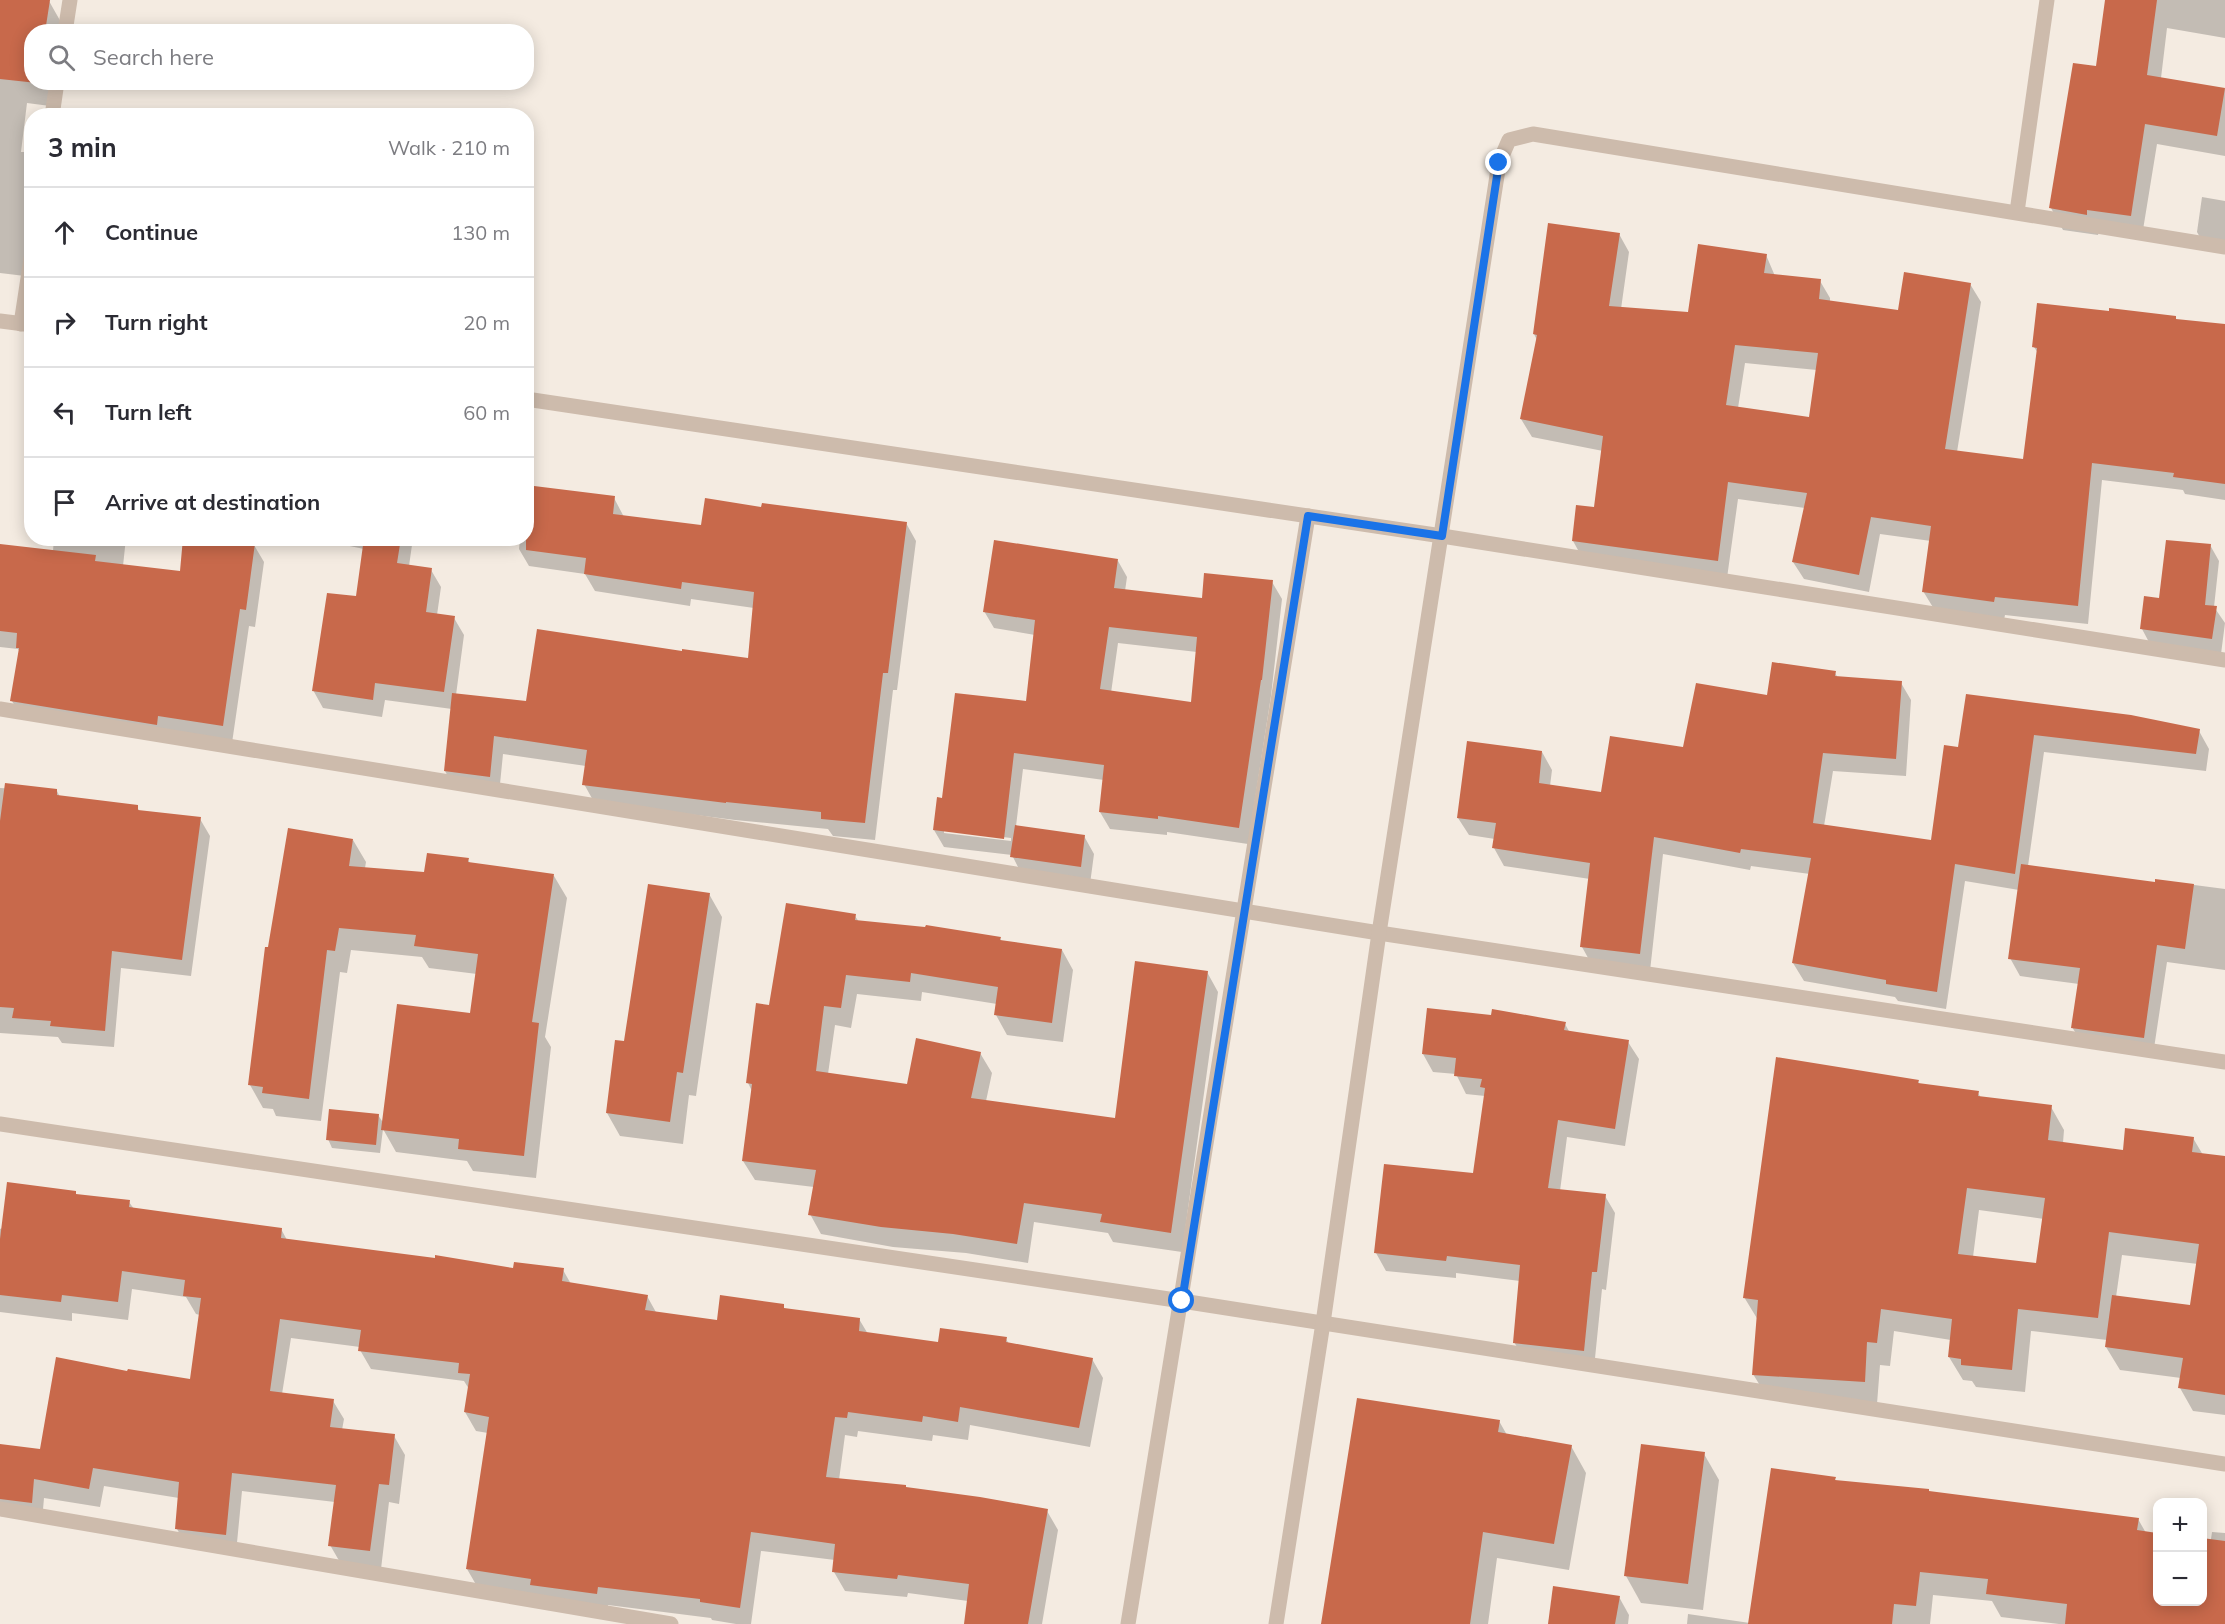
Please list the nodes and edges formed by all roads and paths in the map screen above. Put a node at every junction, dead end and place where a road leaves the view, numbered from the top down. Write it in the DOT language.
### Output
graph roads {
  1 [pos="70,0"];
  2 [pos="2047,0"];
  3 [pos="66,24"];
  4 [pos="56,90"];
  5 [pos="53,108"];
  6 [pos="2018,212"];
  7 [pos="2225,247"];
  8 [pos="0,321"];
  9 [pos="24,325"];
  10 [pos="534,400"];
  11 [pos="1308,516"];
  12 [pos="1442,536"];
  13 [pos="2225,660"];
  14 [pos="0,709"];
  15 [pos="1245,911"];
  16 [pos="1379,933"];
  17 [pos="2225,1062"];
  18 [pos="0,1124"];
  19 [pos="1182,1301"];
  20 [pos="1323,1323"];
  21 [pos="2225,1464"];
  22 [pos="0,1509"];
  23 [pos="671,1624"];
  24 [pos="1128,1624"];
  25 [pos="1276,1624"];
  1 -- 3 [label="street"];
  2 -- 6 [label="street"];
  4 -- 5 [label="street"];
  6 -- 7 [label="street"];
  6 -- 12 [label="street"];
  8 -- 9 [label="street"];
  10 -- 11 [label="street"];
  11 -- 12 [label="street"];
  11 -- 15 [label="street"];
  12 -- 13 [label="street"];
  12 -- 16 [label="street"];
  14 -- 15 [label="street"];
  15 -- 16 [label="street"];
  15 -- 19 [label="street"];
  16 -- 17 [label="street"];
  16 -- 20 [label="street"];
  18 -- 19 [label="street"];
  19 -- 20 [label="street"];
  19 -- 24 [label="street"];
  20 -- 21 [label="street"];
  20 -- 25 [label="street"];
  22 -- 23 [label="street"];
}
